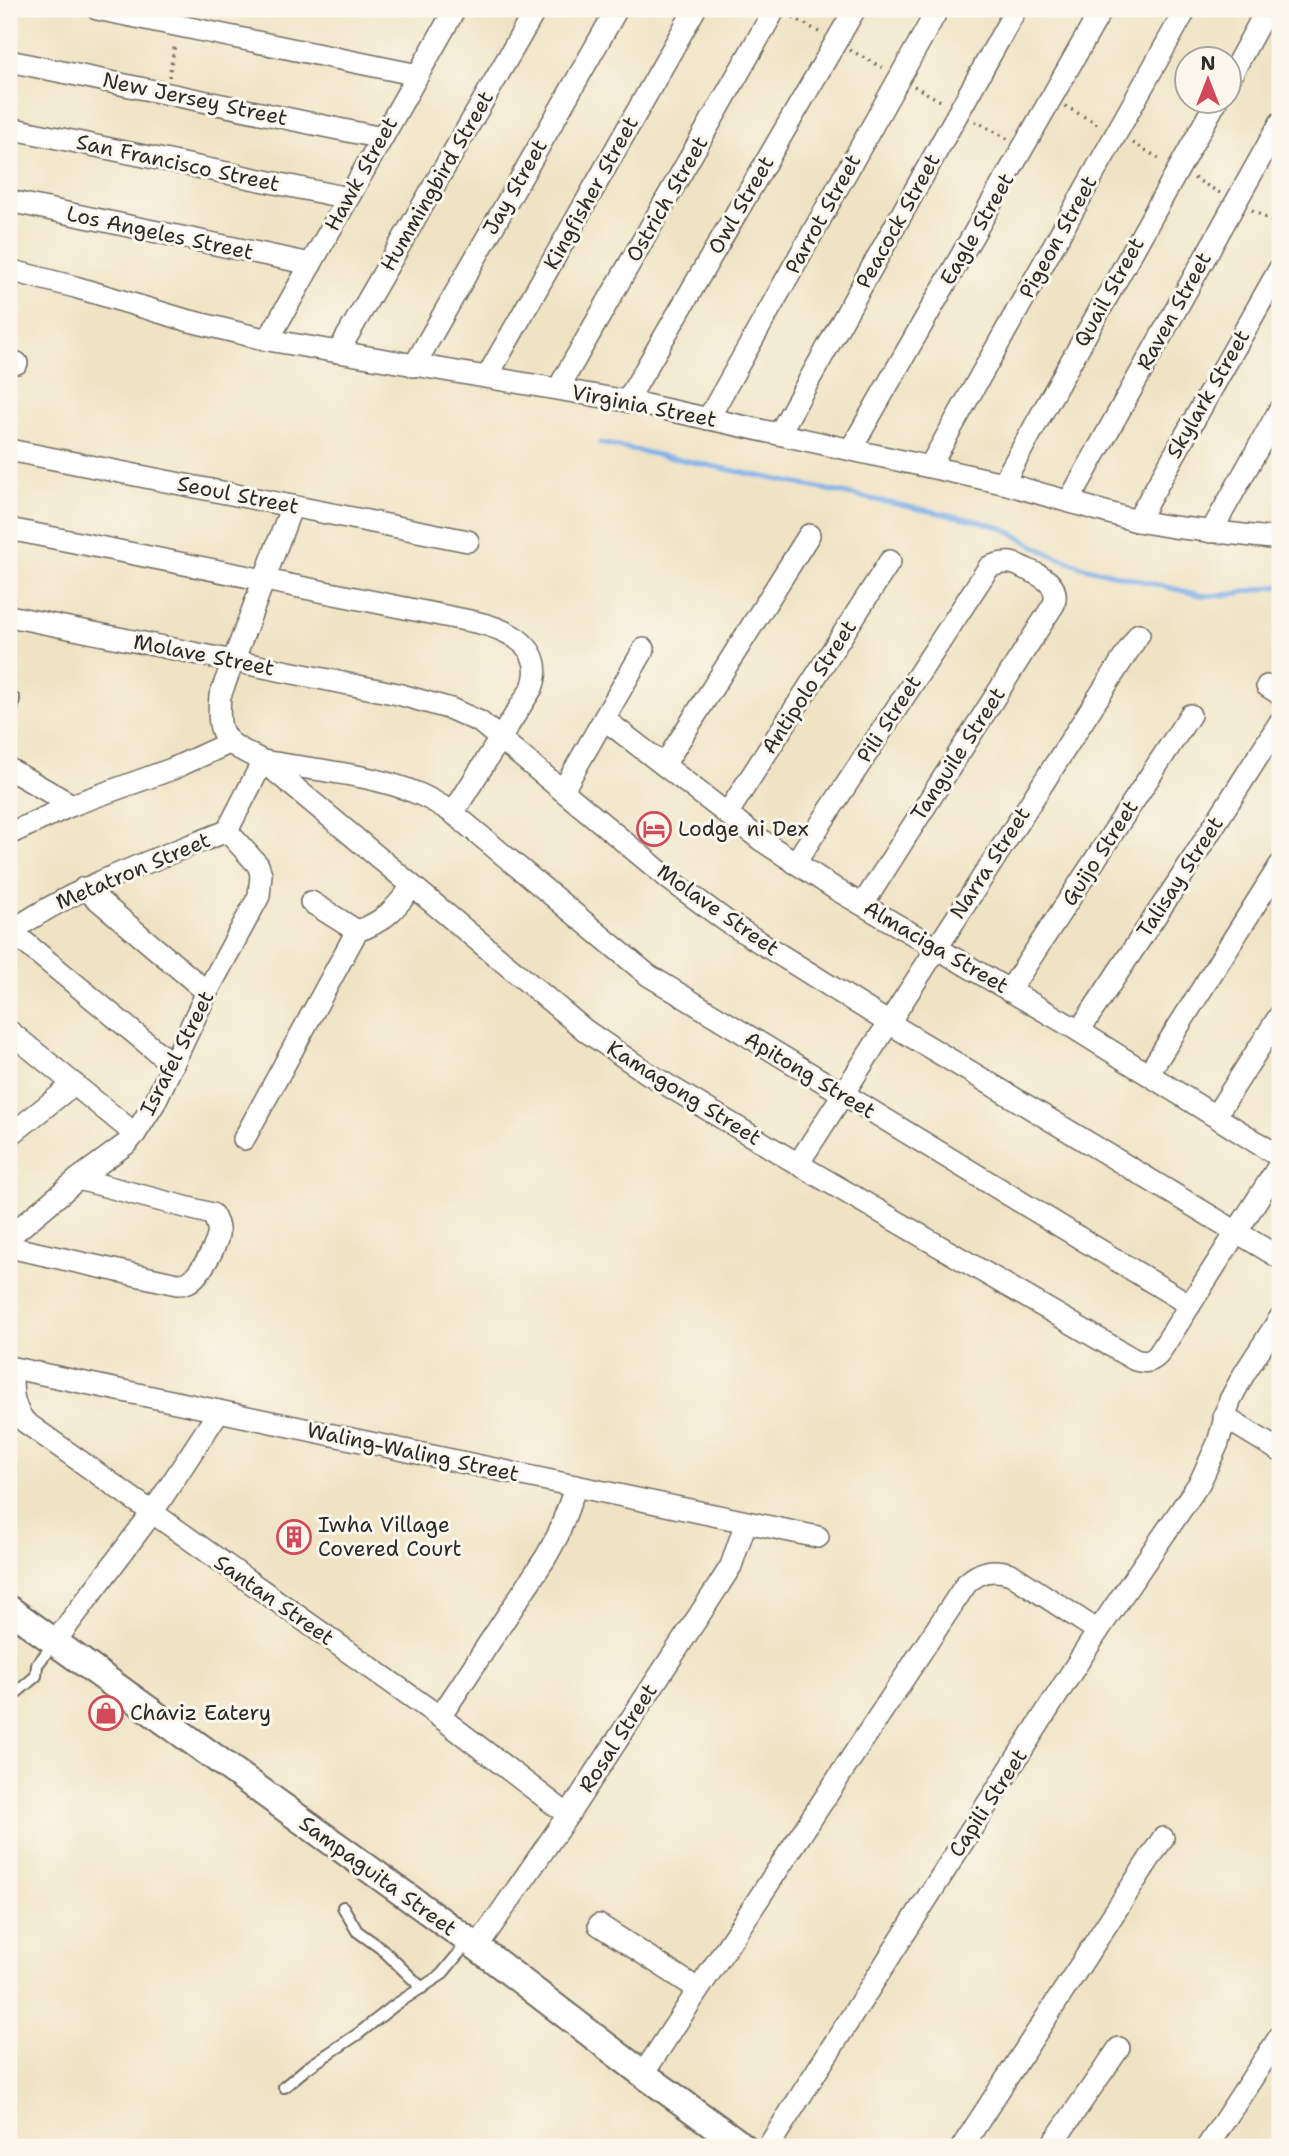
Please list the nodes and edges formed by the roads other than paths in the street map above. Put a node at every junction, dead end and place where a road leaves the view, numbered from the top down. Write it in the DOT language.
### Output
graph roads {
  1 [pos="97,9"];
  2 [pos="453,9"];
  3 [pos="536,9"];
  4 [pos="617,9"];
  5 [pos="695,9"];
  6 [pos="775,9"];
  7 [pos="855,9"];
  8 [pos="938,9"];
  9 [pos="1016,9"];
  10 [pos="1102,9"];
  11 [pos="1186,9"];
  12 [pos="1267,9"];
  13 [pos="1244,51"];
  14 [pos="9,61"];
  15 [pos="418,75"];
  16 [pos="1208,116"];
  17 [pos="1280,122"];
  18 [pos="9,128"];
  19 [pos="382,138"];
  20 [pos="348,198"];
  21 [pos="9,201"];
  22 [pos="311,264"];
  23 [pos="1280,268"];
  24 [pos="9,270"];
  25 [pos="268,340"];
  26 [pos="338,352"];
  27 [pos="414,366"];
  28 [pos="487,377"];
  29 [pos="558,389"];
  30 [pos="627,401"];
  31 [pos="1280,410"];
  32 [pos="708,419"];
  33 [pos="779,434"];
  34 [pos="851,449"];
  35 [pos="9,450"];
  36 [pos="930,466"];
  37 [pos="1003,483"];
  38 [pos="1069,500"];
  39 [pos="292,506"];
  40 [pos="1137,520"];
  41 [pos="9,529"];
  42 [pos="1211,532"];
  43 [pos="809,535"];
  44 [pos="1280,539"];
  45 [pos="468,541"];
  46 [pos="890,561"];
  47 [pos="264,579"];
  48 [pos="1054,604"];
  49 [pos="9,616"];
  50 [pos="1139,634"];
  51 [pos="644,649"];
  52 [pos="233,660"];
  53 [pos="14,699"];
  54 [pos="1190,715"];
  55 [pos="604,719"];
  56 [pos="1280,722"];
  57 [pos="9,726"];
  58 [pos="501,738"];
  59 [pos="229,743"];
  60 [pos="263,761"];
  61 [pos="664,765"];
  62 [pos="9,769"];
  63 [pos="562,790"];
  64 [pos="72,805"];
  65 [pos="453,813"];
  66 [pos="727,814"];
  67 [pos="228,831"];
  68 [pos="9,834"];
  69 [pos="795,863"];
  70 [pos="1280,864"];
  71 [pos="412,887"];
  72 [pos="84,888"];
  73 [pos="311,902"];
  74 [pos="863,904"];
  75 [pos="357,931"];
  76 [pos="10,932"];
  77 [pos="936,947"];
  78 [pos="1009,990"];
  79 [pos="207,992"];
  80 [pos="1280,1015"];
  81 [pos="889,1023"];
  82 [pos="9,1031"];
  83 [pos="1079,1031"];
  84 [pos="173,1065"];
  85 [pos="1149,1073"];
  86 [pos="74,1084"];
  87 [pos="843,1095"];
  88 [pos="1216,1115"];
  89 [pos="135,1134"];
  90 [pos="9,1136"];
  91 [pos="244,1139"];
  92 [pos="1280,1157"];
  93 [pos="798,1164"];
  94 [pos="1280,1164"];
  95 [pos="78,1179"];
  96 [pos="1237,1232"];
  97 [pos="9,1237"];
  98 [pos="9,1247"];
  99 [pos="1280,1258"];
  100 [pos="1190,1305"];
  101 [pos="1280,1318"];
  102 [pos="10,1368"];
  103 [pos="219,1411"];
  104 [pos="1224,1417"];
  105 [pos="1280,1451"];
  106 [pos="576,1486"];
  107 [pos="152,1513"];
  108 [pos="747,1522"];
  109 [pos="818,1537"];
  110 [pos="9,1609"];
  111 [pos="1098,1632"];
  112 [pos="54,1643"];
  113 [pos="9,1699"];
  114 [pos="440,1717"];
  115 [pos="568,1815"];
  116 [pos="1163,1838"];
  117 [pos="343,1907"];
  118 [pos="599,1925"];
  119 [pos="473,1944"];
  120 [pos="422,1988"];
  121 [pos="698,1989"];
  122 [pos="1280,2036"];
  123 [pos="1119,2048"];
  124 [pos="643,2074"];
  125 [pos="284,2087"];
  126 [pos="744,2147"];
  127 [pos="768,2147"];
  128 [pos="962,2147"];
  129 [pos="1050,2147"];
  130 [pos="1207,2147"];
  1 -- 15 [label="street"];
  2 -- 15 [label="street, Hawk Street"];
  3 -- 26 [label="street, Hummingbird Street"];
  4 -- 27 [label="street, Jay Street"];
  5 -- 28 [label="street, Kingfisher Street"];
  6 -- 29 [label="street, Ostrich Street"];
  7 -- 30 [label="street, Owl Street"];
  8 -- 32 [label="street, Parrot Street"];
  9 -- 33 [label="street, Peacock Street"];
  10 -- 34 [label="street, Eagle Street"];
  11 -- 36 [label="street, Pigeon Street"];
  12 -- 13 [label="street"];
  14 -- 19 [label="street, New Jersey Street"];
  15 -- 19 [label="street, Hawk Street"];
  16 -- 37 [label="street, Quail Street"];
  17 -- 38 [label="street, Raven Street"];
  18 -- 20 [label="street, San Francisco Street"];
  19 -- 20 [label="street, Hawk Street"];
  20 -- 22 [label="street, Hawk Street"];
  21 -- 22 [label="street, Los Angeles Street"];
  22 -- 25 [label="street, Hawk Street"];
  23 -- 40 [label="street, Skylark Street"];
  24 -- 25 [label="street, Virginia Street"];
  25 -- 26 [label="street, Virginia Street"];
  26 -- 27 [label="street, Virginia Street"];
  27 -- 28 [label="street, Virginia Street"];
  28 -- 29 [label="street, Virginia Street"];
  29 -- 30 [label="street, Virginia Street"];
  30 -- 32 [label="street, Virginia Street"];
  31 -- 42 [label="street"];
  32 -- 33 [label="street, Virginia Street"];
  33 -- 34 [label="street, Virginia Street"];
  34 -- 36 [label="street, Virginia Street"];
  35 -- 39 [label="street, Seoul Street"];
  36 -- 37 [label="street, Virginia Street"];
  37 -- 38 [label="street, Virginia Street"];
  38 -- 40 [label="street, Virginia Street"];
  39 -- 45 [label="street, Seoul Street"];
  39 -- 47 [label="street"];
  40 -- 42 [label="street, Virginia Street"];
  41 -- 47 [label="street"];
  42 -- 44 [label="street, Virginia Street"];
  43 -- 61 [label="street"];
  46 -- 66 [label="street, Antipolo Street"];
  47 -- 52 [label="street"];
  47 -- 58 [label="street"];
  48 -- 69 [label="street, Pili Street"];
  48 -- 74 [label="street, Tanguile Street"];
  49 -- 52 [label="street, Molave Street"];
  50 -- 77 [label="street, Narra Street"];
  51 -- 55 [label="street"];
  52 -- 58 [label="street, Molave Street"];
  52 -- 59 [label="street"];
  53 -- 57 [label="lane"];
  54 -- 78 [label="street, Guijo Street"];
  55 -- 61 [label="street, Almaciga Street"];
  55 -- 63 [label="street"];
  56 -- 83 [label="street, Talisay Street"];
  58 -- 63 [label="street, Molave Street"];
  58 -- 65 [label="street"];
  59 -- 60 [label="street"];
  59 -- 64 [label="street"];
  60 -- 65 [label="street, Apitong Street"];
  60 -- 67 [label="street, Metatron Street"];
  60 -- 71 [label="street, Kamagong Street"];
  61 -- 66 [label="street, Almaciga Street"];
  62 -- 64 [label="street"];
  63 -- 81 [label="street, Molave Street"];
  64 -- 68 [label="street"];
  65 -- 87 [label="street, Apitong Street"];
  66 -- 69 [label="street, Almaciga Street"];
  67 -- 72 [label="street, Metatron Street"];
  67 -- 79 [label="street, Israfel Street"];
  69 -- 74 [label="street, Almaciga Street"];
  70 -- 85 [label="street"];
  71 -- 75 [label="street"];
  71 -- 93 [label="street, Kamagong Street"];
  72 -- 76 [label="street, Metatron Street"];
  72 -- 79 [label="street"];
  73 -- 75 [label="street"];
  74 -- 77 [label="street, Almaciga Street"];
  75 -- 91 [label="street"];
  76 -- 84 [label="street"];
  77 -- 78 [label="street, Almaciga Street"];
  77 -- 81 [label="street, Narra Street"];
  78 -- 83 [label="street, Almaciga Street"];
  79 -- 84 [label="street, Israfel Street"];
  80 -- 88 [label="street"];
  81 -- 87 [label="street, Narra Street"];
  81 -- 96 [label="street, Molave Street"];
  82 -- 86 [label="street"];
  83 -- 85 [label="street, Almaciga Street"];
  84 -- 89 [label="street, Israfel Street"];
  85 -- 88 [label="street, Almaciga Street"];
  86 -- 89 [label="street"];
  86 -- 90 [label="street"];
  87 -- 93 [label="street, Narra Street"];
  87 -- 100 [label="street, Apitong Street"];
  88 -- 92 [label="street, Almaciga Street"];
  89 -- 95 [label="street, Israfel Street"];
  93 -- 100 [label="street, Kamagong Street"];
  94 -- 96 [label="street"];
  95 -- 97 [label="street, Israfel Street"];
  95 -- 98 [label="street"];
  96 -- 99 [label="street, Molave Street"];
  96 -- 100 [label="street"];
  101 -- 104 [label="street, Capili Street"];
  102 -- 103 [label="street, Waling-Waling Street"];
  102 -- 107 [label="street, Santan Street"];
  103 -- 106 [label="street, Waling-Waling Street"];
  103 -- 107 [label="street"];
  104 -- 105 [label="street"];
  104 -- 111 [label="street, Capili Street"];
  106 -- 108 [label="street, Waling-Waling Street"];
  106 -- 114 [label="street"];
  107 -- 112 [label="street"];
  107 -- 114 [label="street, Santan Street"];
  108 -- 109 [label="street, Waling-Waling Street"];
  108 -- 115 [label="street, Rosal Street"];
  110 -- 112 [label="street, Sampaguita Street"];
  111 -- 121 [label="street"];
  111 -- 127 [label="street, Capili Street"];
  112 -- 113 [label="lane"];
  112 -- 119 [label="street, Sampaguita Street"];
  114 -- 115 [label="street, Santan Street"];
  115 -- 119 [label="street, Rosal Street"];
  116 -- 128 [label="street"];
  117 -- 120 [label="lane"];
  118 -- 121 [label="street"];
  119 -- 120 [label="lane"];
  119 -- 124 [label="street, Sampaguita Street"];
  120 -- 125 [label="lane"];
  121 -- 124 [label="street"];
  122 -- 130 [label="street"];
  123 -- 129 [label="street"];
  124 -- 126 [label="street, Sampaguita Street"];
}
